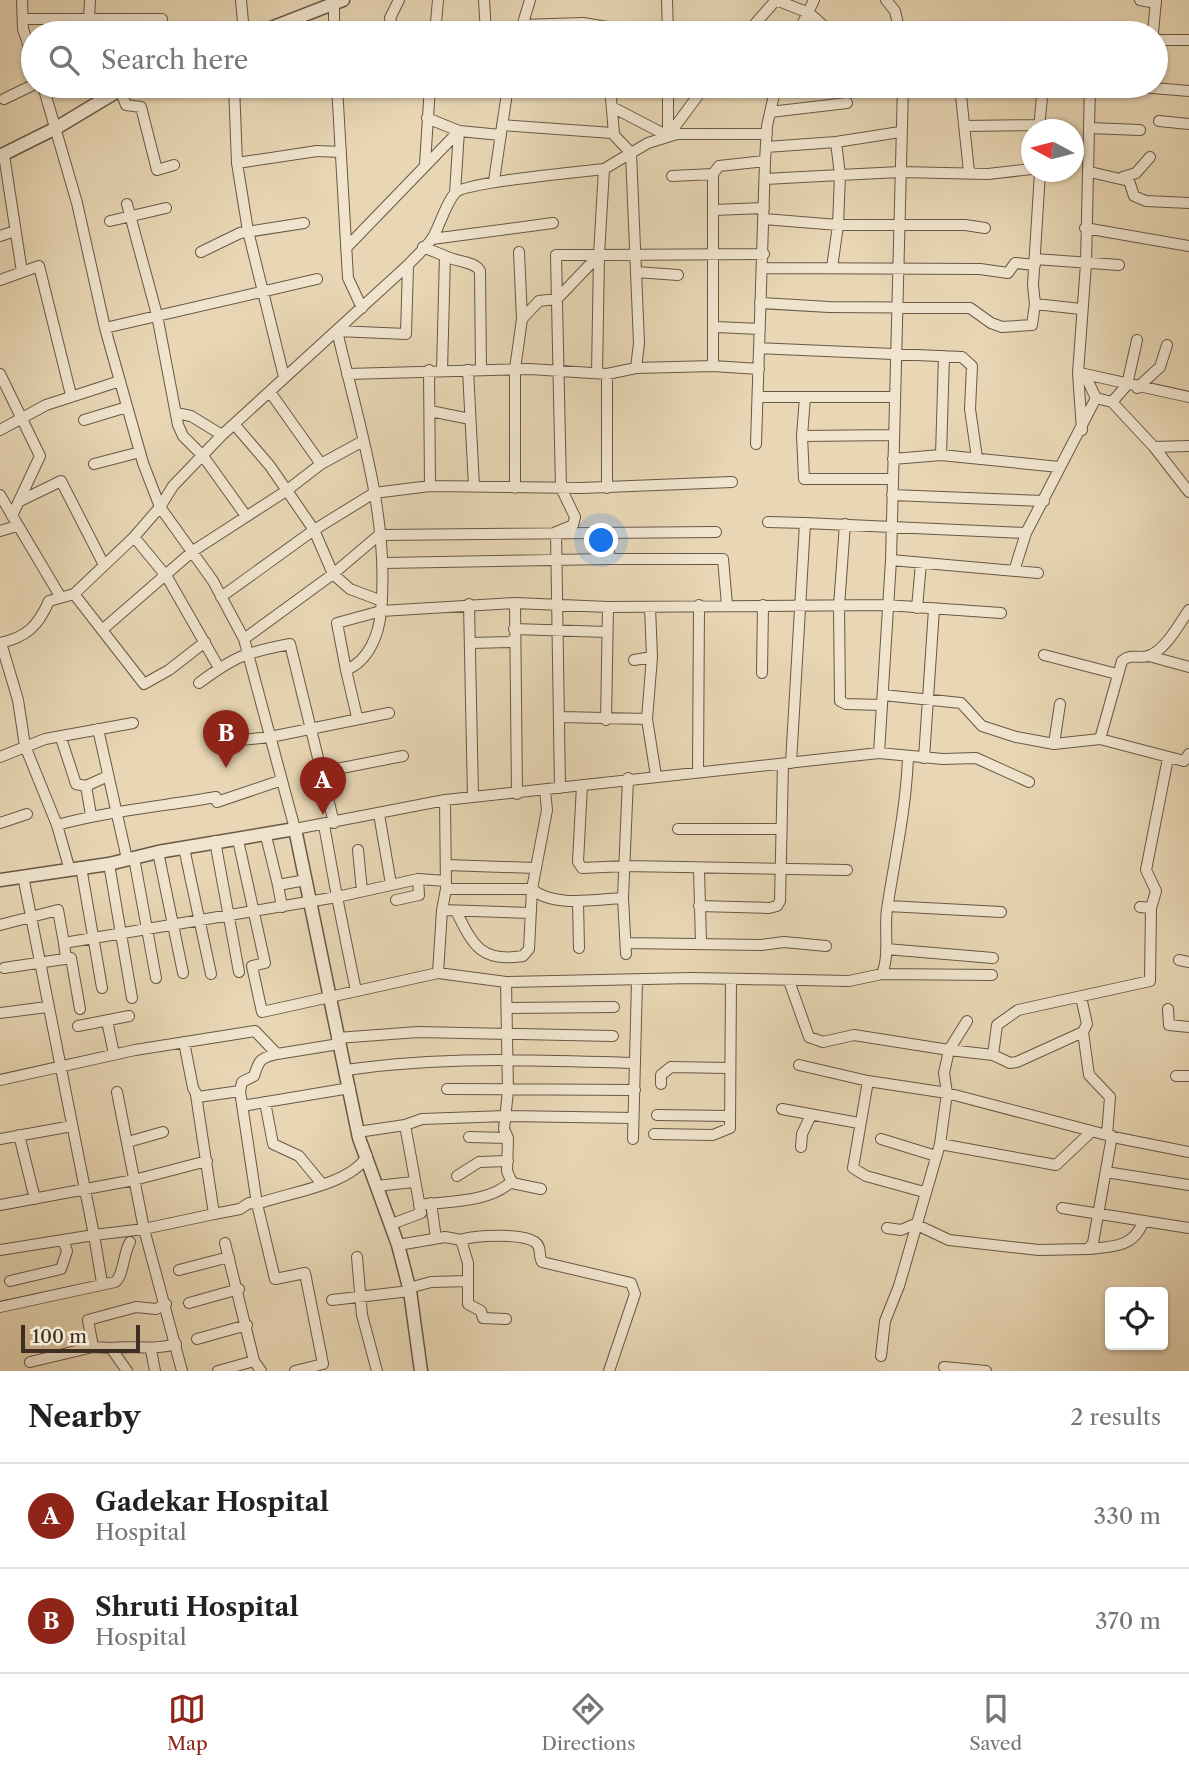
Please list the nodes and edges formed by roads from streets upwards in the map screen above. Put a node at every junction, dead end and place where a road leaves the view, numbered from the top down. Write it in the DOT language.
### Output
graph roads {
  1 [pos="22,0"];
  2 [pos="90,0"];
  3 [pos="241,0"];
  4 [pos="399,0"];
  5 [pos="438,0"];
  6 [pos="484,0"];
  7 [pos="530,0"];
  8 [pos="667,0"];
  9 [pos="776,0"];
  10 [pos="814,0"];
  11 [pos="886,0"];
  12 [pos="1140,0"];
  13 [pos="337,2"];
  14 [pos="1156,2"];
  15 [pos="809,13"];
  16 [pos="23,19"];
  17 [pos="89,19"];
  18 [pos="158,21"];
  19 [pos="243,21"];
  20 [pos="289,21"];
  21 [pos="335,21"];
  22 [pos="391,21"];
  23 [pos="436,21"];
  24 [pos="485,21"];
  25 [pos="523,21"];
  26 [pos="668,21"];
  27 [pos="758,21"];
  28 [pos="805,21"];
  29 [pos="818,21"];
  30 [pos="897,21"];
  31 [pos="1154,21"];
  32 [pos="1168,40"];
  33 [pos="1189,40"];
  34 [pos="1168,89"];
  35 [pos="21,91"];
  36 [pos="1189,91"];
  37 [pos="47,98"];
  38 [pos="106,98"];
  39 [pos="125,98"];
  40 [pos="234,98"];
  41 [pos="338,98"];
  42 [pos="429,98"];
  43 [pos="506,98"];
  44 [pos="612,98"];
  45 [pos="668,98"];
  46 [pos="696,98"];
  47 [pos="773,98"];
  48 [pos="902,98"];
  49 [pos="961,98"];
  50 [pos="1042,98"];
  51 [pos="1090,98"];
  52 [pos="4,99"];
  53 [pos="847,103"];
  54 [pos="612,107"];
  55 [pos="770,112"];
  56 [pos="427,118"];
  57 [pos="1040,119"];
  58 [pos="1159,121"];
  59 [pos="1189,124"];
  60 [pos="964,126"];
  61 [pos="1021,127"];
  62 [pos="56,128"];
  63 [pos="1089,128"];
  64 [pos="502,130"];
  65 [pos="1140,130"];
  66 [pos="459,131"];
  67 [pos="900,132"];
  68 [pos="614,134"];
  69 [pos="767,134"];
  70 [pos="668,136"];
  71 [pos="836,142"];
  72 [pos="766,147"];
  73 [pos="341,152"];
  74 [pos="631,153"];
  75 [pos="2,156"];
  76 [pos="1150,157"];
  77 [pos="765,161"];
  78 [pos="237,163"];
  79 [pos="425,164"];
  80 [pos="174,165"];
  81 [pos="604,169"];
  82 [pos="1021,170"];
  83 [pos="900,172"];
  84 [pos="969,172"];
  85 [pos="1090,172"];
  86 [pos="713,174"];
  87 [pos="840,175"];
  88 [pos="672,176"];
  89 [pos="1122,177"];
  90 [pos="765,179"];
  91 [pos="494,181"];
  92 [pos="1039,182"];
  93 [pos="455,193"];
  94 [pos="1189,203"];
  95 [pos="127,204"];
  96 [pos="166,208"];
  97 [pos="714,210"];
  98 [pos="764,213"];
  99 [pos="130,216"];
  100 [pos="110,221"];
  101 [pos="304,223"];
  102 [pos="553,223"];
  103 [pos="838,225"];
  104 [pos="900,226"];
  105 [pos="985,228"];
  106 [pos="1085,229"];
  107 [pos="15,231"];
  108 [pos="248,231"];
  109 [pos="0,236"];
  110 [pos="432,239"];
  111 [pos="1189,246"];
  112 [pos="423,247"];
  113 [pos="346,248"];
  114 [pos="201,252"];
  115 [pos="519,252"];
  116 [pos="715,252"];
  117 [pos="636,254"];
  118 [pos="764,254"];
  119 [pos="599,255"];
  120 [pos="445,256"];
  121 [pos="1035,262"];
  122 [pos="1086,264"];
  123 [pos="408,265"];
  124 [pos="1119,265"];
  125 [pos="763,268"];
  126 [pos="832,268"];
  127 [pos="899,268"];
  128 [pos="22,272"];
  129 [pos="636,272"];
  130 [pos="678,275"];
  131 [pos="317,279"];
  132 [pos="0,281"];
  133 [pos="262,291"];
  134 [pos="520,292"];
  135 [pos="557,299"];
  136 [pos="539,300"];
  137 [pos="761,303"];
  138 [pos="1035,304"];
  139 [pos="897,307"];
  140 [pos="362,308"];
  141 [pos="1081,309"];
  142 [pos="157,315"];
  143 [pos="522,319"];
  144 [pos="716,327"];
  145 [pos="105,328"];
  146 [pos="760,329"];
  147 [pos="337,331"];
  148 [pos="1137,340"];
  149 [pos="1167,345"];
  150 [pos="759,348"];
  151 [pos="895,355"];
  152 [pos="944,356"];
  153 [pos="713,366"];
  154 [pos="636,368"];
  155 [pos="515,369"];
  156 [pos="759,369"];
  157 [pos="429,370"];
  158 [pos="442,370"];
  159 [pos="468,370"];
  160 [pos="481,370"];
  161 [pos="559,371"];
  162 [pos="602,373"];
  163 [pos="0,374"];
  164 [pos="347,374"];
  165 [pos="1081,374"];
  166 [pos="284,377"];
  167 [pos="120,380"];
  168 [pos="1132,386"];
  169 [pos="270,392"];
  170 [pos="71,395"];
  171 [pos="758,397"];
  172 [pos="805,397"];
  173 [pos="894,397"];
  174 [pos="1189,397"];
  175 [pos="1096,398"];
  176 [pos="1112,402"];
  177 [pos="127,407"];
  178 [pos="430,411"];
  179 [pos="176,412"];
  180 [pos="470,419"];
  181 [pos="23,420"];
  182 [pos="84,420"];
  183 [pos="234,424"];
  184 [pos="0,430"];
  185 [pos="1082,430"];
  186 [pos="222,435"];
  187 [pos="894,435"];
  188 [pos="802,436"];
  189 [pos="363,441"];
  190 [pos="756,444"];
  191 [pos="1189,446"];
  192 [pos="1154,447"];
  193 [pos="140,452"];
  194 [pos="941,455"];
  195 [pos="203,456"];
  196 [pos="977,458"];
  197 [pos="893,459"];
  198 [pos="94,464"];
  199 [pos="321,464"];
  200 [pos="1059,467"];
  201 [pos="893,479"];
  202 [pos="732,482"];
  203 [pos="430,486"];
  204 [pos="474,487"];
  205 [pos="515,488"];
  206 [pos="561,488"];
  207 [pos="607,488"];
  208 [pos="286,491"];
  209 [pos="1189,492"];
  210 [pos="374,493"];
  211 [pos="0,495"];
  212 [pos="892,495"];
  213 [pos="22,500"];
  214 [pos="1044,500"];
  215 [pos="160,507"];
  216 [pos="246,516"];
  217 [pos="15,521"];
  218 [pos="768,522"];
  219 [pos="805,523"];
  220 [pos="845,524"];
  221 [pos="892,527"];
  222 [pos="314,530"];
  223 [pos="0,531"];
  224 [pos="556,532"];
  225 [pos="608,532"];
  226 [pos="716,532"];
  227 [pos="1026,533"];
  228 [pos="379,535"];
  229 [pos="134,537"];
  230 [pos="193,551"];
  231 [pos="557,559"];
  232 [pos="609,559"];
  233 [pos="891,560"];
  234 [pos="384,563"];
  235 [pos="920,563"];
  236 [pos="104,565"];
  237 [pos="1014,570"];
  238 [pos="1038,573"];
  239 [pos="333,574"];
  240 [pos="167,577"];
  241 [pos="74,594"];
  242 [pos="60,596"];
  243 [pos="221,597"];
  244 [pos="515,603"];
  245 [pos="468,604"];
  246 [pos="699,605"];
  247 [pos="727,605"];
  248 [pos="763,605"];
  249 [pos="799,605"];
  250 [pos="886,605"];
  251 [pos="381,606"];
  252 [pos="557,606"];
  253 [pos="839,606"];
  254 [pos="608,607"];
  255 [pos="650,607"];
  256 [pos="917,608"];
  257 [pos="933,609"];
  258 [pos="1189,610"];
  259 [pos="1001,613"];
  260 [pos="102,630"];
  261 [pos="607,632"];
  262 [pos="558,633"];
  263 [pos="514,634"];
  264 [pos="244,639"];
  265 [pos="205,642"];
  266 [pos="1,643"];
  267 [pos="471,643"];
  268 [pos="247,652"];
  269 [pos="1044,655"];
  270 [pos="1149,656"];
  271 [pos="652,657"];
  272 [pos="634,660"];
  273 [pos="1189,667"];
  274 [pos="219,668"];
  275 [pos="346,670"];
  276 [pos="762,673"];
  277 [pos="1116,674"];
  278 [pos="12,681"];
  279 [pos="199,683"];
  280 [pos="0,685"];
  281 [pos="927,698"];
  282 [pos="883,700"];
  283 [pos="1060,704"];
  284 [pos="389,713"];
  285 [pos="357,717"];
  286 [pos="561,717"];
  287 [pos="647,719"];
  288 [pos="606,720"];
  289 [pos="133,723"];
  290 [pos="311,726"];
  291 [pos="98,729"];
  292 [pos="270,737"];
  293 [pos="61,738"];
  294 [pos="1100,739"];
  295 [pos="213,743"];
  296 [pos="1054,744"];
  297 [pos="26,746"];
  298 [pos="878,753"];
  299 [pos="1189,754"];
  300 [pos="403,756"];
  301 [pos="0,757"];
  302 [pos="908,757"];
  303 [pos="924,758"];
  304 [pos="1168,758"];
  305 [pos="787,763"];
  306 [pos="321,772"];
  307 [pos="698,772"];
  308 [pos="108,776"];
  309 [pos="656,776"];
  310 [pos="628,778"];
  311 [pos="282,780"];
  312 [pos="1029,782"];
  313 [pos="582,785"];
  314 [pos="86,786"];
  315 [pos="560,788"];
  316 [pos="545,790"];
  317 [pos="516,794"];
  318 [pos="472,796"];
  319 [pos="445,800"];
  320 [pos="27,814"];
  321 [pos="379,814"];
  322 [pos="91,815"];
  323 [pos="117,815"];
  324 [pos="0,823"];
  325 [pos="329,824"];
  326 [pos="57,825"];
  327 [pos="295,829"];
  328 [pos="678,829"];
  329 [pos="782,829"];
  330 [pos="266,836"];
  331 [pos="238,840"];
  332 [pos="215,841"];
  333 [pos="184,848"];
  334 [pos="358,850"];
  335 [pos="158,852"];
  336 [pos="130,859"];
  337 [pos="109,864"];
  338 [pos="446,865"];
  339 [pos="626,866"];
  340 [pos="75,867"];
  341 [pos="535,868"];
  342 [pos="780,868"];
  343 [pos="699,869"];
  344 [pos="847,870"];
  345 [pos="23,876"];
  346 [pos="418,879"];
  347 [pos="0,880"];
  348 [pos="306,880"];
  349 [pos="391,884"];
  350 [pos="278,885"];
  351 [pos="446,885"];
  352 [pos="532,890"];
  353 [pos="362,891"];
  354 [pos="337,897"];
  355 [pos="623,898"];
  356 [pos="310,899"];
  357 [pos="396,900"];
  358 [pos="578,902"];
  359 [pos="282,906"];
  360 [pos="699,906"];
  361 [pos="888,906"];
  362 [pos="442,910"];
  363 [pos="456,911"];
  364 [pos="255,912"];
  365 [pos="1002,912"];
  366 [pos="530,913"];
  367 [pos="33,916"];
  368 [pos="228,916"];
  369 [pos="200,920"];
  370 [pos="0,925"];
  371 [pos="174,925"];
  372 [pos="146,932"];
  373 [pos="121,935"];
  374 [pos="93,939"];
  375 [pos="64,943"];
  376 [pos="701,943"];
  377 [pos="826,946"];
  378 [pos="579,948"];
  379 [pos="886,949"];
  380 [pos="993,958"];
  381 [pos="66,959"];
  382 [pos="41,962"];
  383 [pos="4,968"];
  384 [pos="239,972"];
  385 [pos="183,973"];
  386 [pos="438,973"];
  387 [pos="211,974"];
  388 [pos="881,974"];
  389 [pos="992,975"];
  390 [pos="156,978"];
  391 [pos="731,979"];
  392 [pos="637,981"];
  393 [pos="789,981"];
  394 [pos="506,982"];
  395 [pos="102,988"];
  396 [pos="356,991"];
  397 [pos="1081,997"];
  398 [pos="132,999"];
  399 [pos="329,999"];
  400 [pos="47,1006"];
  401 [pos="614,1007"];
  402 [pos="508,1008"];
  403 [pos="80,1009"];
  404 [pos="1168,1009"];
  405 [pos="0,1013"];
  406 [pos="129,1016"];
  407 [pos="107,1021"];
  408 [pos="967,1021"];
  409 [pos="78,1026"];
  410 [pos="1189,1027"];
  411 [pos="1083,1032"];
  412 [pos="507,1034"];
  413 [pos="613,1035"];
  414 [pos="338,1041"];
  415 [pos="184,1042"];
  416 [pos="949,1050"];
  417 [pos="114,1054"];
  418 [pos="276,1054"];
  419 [pos="993,1055"];
  420 [pos="507,1059"];
  421 [pos="635,1062"];
  422 [pos="799,1065"];
  423 [pos="60,1066"];
  424 [pos="728,1068"];
  425 [pos="346,1070"];
  426 [pos="1176,1076"];
  427 [pos="1189,1076"];
  428 [pos="0,1080"];
  429 [pos="868,1081"];
  430 [pos="661,1084"];
  431 [pos="350,1088"];
  432 [pos="447,1089"];
  433 [pos="635,1090"];
  434 [pos="240,1091"];
  435 [pos="508,1091"];
  436 [pos="117,1092"];
  437 [pos="947,1093"];
  438 [pos="196,1095"];
  439 [pos="265,1102"];
  440 [pos="242,1106"];
  441 [pos="782,1109"];
  442 [pos="657,1115"];
  443 [pos="811,1115"];
  444 [pos="506,1116"];
  445 [pos="729,1116"];
  446 [pos="634,1118"];
  447 [pos="859,1123"];
  448 [pos="405,1125"];
  449 [pos="72,1126"];
  450 [pos="1092,1131"];
  451 [pos="163,1132"];
  452 [pos="358,1132"];
  453 [pos="654,1134"];
  454 [pos="19,1135"];
  455 [pos="1110,1135"];
  456 [pos="469,1137"];
  457 [pos="508,1138"];
  458 [pos="0,1139"];
  459 [pos="632,1139"];
  460 [pos="881,1139"];
  461 [pos="128,1142"];
  462 [pos="940,1144"];
  463 [pos="801,1147"];
  464 [pos="1189,1152"];
  465 [pos="367,1156"];
  466 [pos="936,1156"];
  467 [pos="207,1161"];
  468 [pos="508,1161"];
  469 [pos="1106,1172"];
  470 [pos="457,1176"];
  471 [pos="134,1180"];
  472 [pos="512,1181"];
  473 [pos="414,1182"];
  474 [pos="322,1184"];
  475 [pos="1189,1185"];
  476 [pos="377,1186"];
  477 [pos="86,1187"];
  478 [pos="541,1189"];
  479 [pos="924,1192"];
  480 [pos="35,1199"];
  481 [pos="431,1203"];
  482 [pos="257,1204"];
  483 [pos="0,1205"];
  484 [pos="419,1205"];
  485 [pos="1062,1208"];
  486 [pos="214,1214"];
  487 [pos="1098,1215"];
  488 [pos="1143,1222"];
  489 [pos="392,1224"];
  490 [pos="915,1224"];
  491 [pos="144,1228"];
  492 [pos="887,1228"];
  493 [pos="1189,1228"];
  494 [pos="122,1231"];
  495 [pos="94,1236"];
  496 [pos="436,1238"];
  497 [pos="62,1240"];
  498 [pos="461,1240"];
  499 [pos="130,1242"];
  500 [pos="225,1243"];
  501 [pos="398,1245"];
  502 [pos="148,1247"];
  503 [pos="0,1250"];
  504 [pos="1088,1250"];
  505 [pos="229,1257"];
  506 [pos="357,1257"];
  507 [pos="180,1270"];
  508 [pos="10,1281"];
  509 [pos="468,1281"];
  510 [pos="102,1283"];
  511 [pos="239,1289"];
  512 [pos="409,1289"];
  513 [pos="362,1297"];
  514 [pos="332,1300"];
  515 [pos="189,1303"];
  516 [pos="166,1304"];
  517 [pos="0,1307"];
  518 [pos="506,1319"];
  519 [pos="247,1325"];
  520 [pos="197,1339"];
  521 [pos="176,1344"];
  522 [pos="93,1348"];
  523 [pos="111,1348"];
  524 [pos="151,1350"];
  525 [pos="881,1356"];
  526 [pos="254,1361"];
  527 [pos="30,1362"];
  528 [pos="944,1367"];
  529 [pos="963,1370"];
  530 [pos="127,1371"];
  531 [pos="155,1371"];
  532 [pos="182,1371"];
  533 [pos="218,1371"];
  534 [pos="261,1371"];
  535 [pos="295,1371"];
  536 [pos="377,1371"];
  537 [pos="421,1371"];
  538 [pos="609,1371"];
  539 [pos="986,1371"];
  1 -- 16 [label="street"];
  2 -- 17 [label="street"];
  3 -- 19 [label="street"];
  4 -- 22 [label="street"];
  5 -- 23 [label="street"];
  6 -- 24 [label="street"];
  7 -- 25 [label="street"];
  8 -- 26 [label="street"];
  9 -- 15 [label="street"];
  9 -- 27 [label="street"];
  10 -- 15 [label="street"];
  11 -- 30 [label="street"];
  12 -- 14 [label="street"];
  13 -- 20 [label="street"];
  13 -- 21 [label="street"];
  14 -- 31 [label="street"];
  15 -- 28 [label="street"];
  15 -- 29 [label="street"];
  16 -- 17 [label="street"];
  17 -- 18 [label="street"];
  32 -- 33 [label="street"];
  34 -- 36 [label="street"];
  35 -- 52 [label="street"];
  37 -- 62 [label="street"];
  38 -- 62 [label="street"];
  39 -- 80 [label="street"];
  40 -- 78 [label="street"];
  41 -- 73 [label="street"];
  42 -- 56 [label="street"];
  43 -- 64 [label="street"];
  44 -- 54 [label="street"];
  45 -- 70 [label="street"];
  46 -- 70 [label="street"];
  47 -- 55 [label="street"];
  48 -- 67 [label="street"];
  49 -- 60 [label="street"];
  50 -- 57 [label="street"];
  51 -- 63 [label="street"];
  53 -- 55 [label="street"];
  54 -- 68 [label="street"];
  54 -- 70 [label="street"];
  55 -- 69 [label="street"];
  56 -- 66 [label="street"];
  56 -- 79 [label="street"];
  58 -- 59 [label="street"];
  60 -- 61 [label="street"];
  60 -- 84 [label="street"];
  62 -- 75 [label="street"];
  62 -- 145 [label="street"];
  63 -- 65 [label="street"];
  63 -- 85 [label="street"];
  64 -- 66 [label="street"];
  64 -- 68 [label="street"];
  64 -- 91 [label="street"];
  66 -- 79 [label="street"];
  66 -- 93 [label="street"];
  67 -- 71 [label="street"];
  67 -- 83 [label="street"];
  68 -- 74 [label="street"];
  69 -- 70 [label="street"];
  69 -- 72 [label="street"];
  70 -- 74 [label="street"];
  71 -- 72 [label="street"];
  71 -- 87 [label="street"];
  72 -- 77 [label="street"];
  73 -- 78 [label="street"];
  73 -- 113 [label="street"];
  74 -- 81 [label="street"];
  74 -- 117 [label="street"];
  75 -- 107 [label="street"];
  76 -- 89 [label="street"];
  77 -- 86 [label="street"];
  77 -- 90 [label="street"];
  78 -- 108 [label="street"];
  79 -- 113 [label="street"];
  81 -- 91 [label="street"];
  81 -- 119 [label="street"];
  82 -- 84 [label="street"];
  83 -- 84 [label="street"];
  83 -- 87 [label="street"];
  83 -- 104 [label="street"];
  85 -- 89 [label="street"];
  85 -- 106 [label="street"];
  86 -- 88 [label="street"];
  86 -- 97 [label="street"];
  87 -- 90 [label="street"];
  87 -- 103 [label="street"];
  89 -- 94 [label="street"];
  90 -- 98 [label="street"];
  91 -- 93 [label="street"];
  92 -- 121 [label="street"];
  93 -- 110 [label="street"];
  95 -- 99 [label="street"];
  96 -- 99 [label="street"];
  97 -- 98 [label="street"];
  97 -- 116 [label="street"];
  98 -- 103 [label="street"];
  98 -- 118 [label="street"];
  99 -- 100 [label="street"];
  99 -- 142 [label="street"];
  101 -- 108 [label="street"];
  102 -- 110 [label="street"];
  103 -- 104 [label="street"];
  103 -- 126 [label="street"];
  104 -- 105 [label="street"];
  104 -- 127 [label="street"];
  106 -- 111 [label="street"];
  106 -- 122 [label="street"];
  107 -- 109 [label="street"];
  107 -- 128 [label="street"];
  108 -- 114 [label="street"];
  108 -- 133 [label="street"];
  110 -- 112 [label="street"];
  112 -- 120 [label="street"];
  112 -- 123 [label="street"];
  113 -- 140 [label="street"];
  115 -- 134 [label="street"];
  116 -- 117 [label="street"];
  116 -- 118 [label="street"];
  116 -- 144 [label="street"];
  117 -- 119 [label="street"];
  117 -- 129 [label="street"];
  118 -- 125 [label="street"];
  119 -- 135 [label="street"];
  119 -- 135 [label="street"];
  119 -- 162 [label="street"];
  120 -- 158 [label="street"];
  120 -- 160 [label="street"];
  121 -- 122 [label="street"];
  121 -- 127 [label="street"];
  121 -- 138 [label="street"];
  122 -- 124 [label="street"];
  122 -- 141 [label="street"];
  123 -- 140 [label="street"];
  123 -- 147 [label="street"];
  125 -- 126 [label="street"];
  125 -- 137 [label="street"];
  126 -- 127 [label="street"];
  127 -- 139 [label="street"];
  128 -- 132 [label="street"];
  128 -- 170 [label="street"];
  129 -- 130 [label="street"];
  129 -- 154 [label="street"];
  131 -- 133 [label="street"];
  133 -- 142 [label="street"];
  133 -- 166 [label="street"];
  134 -- 136 [label="street"];
  134 -- 143 [label="street"];
  135 -- 136 [label="street"];
  135 -- 161 [label="street"];
  136 -- 143 [label="street"];
  137 -- 139 [label="street"];
  137 -- 146 [label="street"];
  138 -- 139 [label="street"];
  138 -- 141 [label="street"];
  139 -- 151 [label="street"];
  140 -- 147 [label="street"];
  141 -- 165 [label="street"];
  142 -- 145 [label="street"];
  142 -- 179 [label="street"];
  143 -- 155 [label="street"];
  144 -- 146 [label="street"];
  144 -- 153 [label="street"];
  145 -- 167 [label="street"];
  146 -- 150 [label="street"];
  147 -- 164 [label="street"];
  147 -- 166 [label="street"];
  148 -- 168 [label="street"];
  149 -- 168 [label="street"];
  150 -- 151 [label="street"];
  150 -- 156 [label="street"];
  151 -- 152 [label="street"];
  151 -- 173 [label="street"];
  152 -- 194 [label="street"];
  152 -- 196 [label="street"];
  153 -- 154 [label="street"];
  153 -- 156 [label="street"];
  154 -- 162 [label="street"];
  155 -- 160 [label="street"];
  155 -- 161 [label="street"];
  155 -- 205 [label="street"];
  156 -- 171 [label="street"];
  157 -- 158 [label="street"];
  157 -- 164 [label="street"];
  157 -- 178 [label="street"];
  158 -- 159 [label="street"];
  159 -- 160 [label="street"];
  159 -- 180 [label="street"];
  161 -- 162 [label="street"];
  161 -- 206 [label="street"];
  162 -- 207 [label="street"];
  163 -- 181 [label="street"];
  164 -- 189 [label="street"];
  165 -- 168 [label="street"];
  165 -- 175 [label="street"];
  165 -- 185 [label="street"];
  166 -- 169 [label="street"];
  167 -- 170 [label="street"];
  167 -- 177 [label="street"];
  168 -- 174 [label="street"];
  168 -- 176 [label="street"];
  169 -- 183 [label="street"];
  169 -- 199 [label="street"];
  170 -- 181 [label="street"];
  171 -- 172 [label="street"];
  171 -- 190 [label="street"];
  172 -- 173 [label="street"];
  172 -- 188 [label="street"];
  173 -- 187 [label="street"];
  175 -- 176 [label="street"];
  175 -- 185 [label="street"];
  176 -- 192 [label="street"];
  177 -- 182 [label="street"];
  177 -- 193 [label="street"];
  178 -- 180 [label="street"];
  178 -- 203 [label="street"];
  179 -- 186 [label="street"];
  179 -- 195 [label="street"];
  180 -- 204 [label="street"];
  181 -- 184 [label="street"];
  181 -- 213 [label="street"];
  183 -- 186 [label="street"];
  183 -- 208 [label="street"];
  185 -- 200 [label="street"];
  186 -- 195 [label="street"];
  187 -- 188 [label="street"];
  187 -- 197 [label="street"];
  188 -- 201 [label="street"];
  189 -- 199 [label="street"];
  189 -- 210 [label="street"];
  191 -- 192 [label="street"];
  192 -- 209 [label="street"];
  193 -- 198 [label="street"];
  193 -- 215 [label="street"];
  194 -- 196 [label="street"];
  194 -- 197 [label="street"];
  195 -- 215 [label="street"];
  195 -- 216 [label="street"];
  196 -- 200 [label="street"];
  197 -- 201 [label="street"];
  199 -- 208 [label="street"];
  200 -- 214 [label="street"];
  201 -- 212 [label="street"];
  202 -- 207 [label="street"];
  203 -- 204 [label="street"];
  203 -- 210 [label="street"];
  204 -- 205 [label="street"];
  205 -- 206 [label="street"];
  206 -- 207 [label="street"];
  206 -- 224 [label="street"];
  208 -- 216 [label="street"];
  208 -- 222 [label="street"];
  210 -- 222 [label="street"];
  210 -- 228 [label="street"];
  211 -- 217 [label="street"];
  212 -- 214 [label="street"];
  212 -- 221 [label="street"];
  213 -- 217 [label="street"];
  213 -- 236 [label="street"];
  214 -- 227 [label="street"];
  215 -- 229 [label="street"];
  215 -- 230 [label="street"];
  216 -- 230 [label="street"];
  217 -- 223 [label="street"];
  217 -- 242 [label="street"];
  218 -- 219 [label="street"];
  219 -- 220 [label="street"];
  219 -- 249 [label="street"];
  220 -- 221 [label="street"];
  220 -- 253 [label="street"];
  221 -- 227 [label="street"];
  221 -- 233 [label="street"];
  222 -- 239 [label="street"];
  222 -- 243 [label="street"];
  224 -- 225 [label="street"];
  224 -- 228 [label="street"];
  224 -- 231 [label="street"];
  225 -- 226 [label="street"];
  225 -- 232 [label="street"];
  227 -- 237 [label="street"];
  228 -- 234 [label="street"];
  228 -- 239 [label="street"];
  229 -- 236 [label="street"];
  229 -- 240 [label="street"];
  230 -- 240 [label="street"];
  230 -- 243 [label="street"];
  231 -- 232 [label="street"];
  231 -- 234 [label="street"];
  231 -- 252 [label="street"];
  232 -- 247 [label="street"];
  233 -- 235 [label="street"];
  233 -- 250 [label="street"];
  234 -- 251 [label="street"];
  235 -- 237 [label="street"];
  235 -- 256 [label="street"];
  236 -- 241 [label="street"];
  237 -- 238 [label="street"];
  239 -- 251 [label="street"];
  239 -- 264 [label="street"];
  240 -- 260 [label="street"];
  240 -- 265 [label="street"];
  241 -- 242 [label="street"];
  241 -- 260 [label="street"];
  242 -- 266 [label="street"];
  243 -- 264 [label="street"];
  244 -- 245 [label="street"];
  244 -- 252 [label="street"];
  244 -- 263 [label="street"];
  245 -- 251 [label="street"];
  245 -- 267 [label="street"];
  246 -- 247 [label="street"];
  246 -- 255 [label="street"];
  246 -- 307 [label="street"];
  247 -- 248 [label="street"];
  248 -- 249 [label="street"];
  248 -- 276 [label="street"];
  249 -- 253 [label="street"];
  249 -- 305 [label="street"];
  250 -- 253 [label="street"];
  250 -- 256 [label="street"];
  250 -- 282 [label="street"];
  251 -- 275 [label="street"];
  251 -- 275 [label="street"];
  252 -- 254 [label="street"];
  252 -- 262 [label="street"];
  253 -- 282 [label="street"];
  254 -- 255 [label="street"];
  254 -- 261 [label="street"];
  255 -- 271 [label="street"];
  256 -- 257 [label="street"];
  257 -- 259 [label="street"];
  257 -- 281 [label="street"];
  258 -- 270 [label="street"];
  260 -- 265 [label="street"];
  261 -- 262 [label="street"];
  261 -- 288 [label="street"];
  262 -- 263 [label="street"];
  262 -- 286 [label="street"];
  263 -- 267 [label="street"];
  263 -- 317 [label="street"];
  264 -- 268 [label="street"];
  265 -- 274 [label="street"];
  266 -- 278 [label="street"];
  267 -- 318 [label="street"];
  268 -- 274 [label="street"];
  268 -- 290 [label="street"];
  268 -- 292 [label="street"];
  269 -- 277 [label="street"];
  270 -- 273 [label="street"];
  270 -- 277 [label="street"];
  271 -- 272 [label="street"];
  271 -- 287 [label="street"];
  274 -- 279 [label="street"];
  275 -- 285 [label="street"];
  277 -- 294 [label="street"];
  278 -- 280 [label="street"];
  278 -- 297 [label="street"];
  281 -- 282 [label="street"];
  281 -- 296 [label="street"];
  281 -- 303 [label="street"];
  282 -- 298 [label="street"];
  283 -- 296 [label="street"];
  284 -- 285 [label="street"];
  285 -- 290 [label="street"];
  286 -- 288 [label="street"];
  286 -- 315 [label="street"];
  287 -- 288 [label="street"];
  287 -- 309 [label="street"];
  289 -- 291 [label="street"];
  290 -- 292 [label="street"];
  290 -- 306 [label="street"];
  291 -- 293 [label="street"];
  291 -- 308 [label="street"];
  292 -- 295 [label="street"];
  292 -- 311 [label="street"];
  293 -- 297 [label="street"];
  293 -- 314 [label="street"];
  294 -- 296 [label="street"];
  294 -- 304 [label="street"];
  297 -- 301 [label="street"];
  297 -- 326 [label="street"];
  298 -- 302 [label="street"];
  298 -- 305 [label="street"];
  299 -- 304 [label="street"];
  300 -- 306 [label="street"];
  302 -- 303 [label="street"];
  302 -- 361 [label="street"];
  303 -- 312 [label="street"];
  304 -- 397 [label="street"];
  305 -- 307 [label="street"];
  305 -- 329 [label="street"];
  306 -- 325 [label="street"];
  307 -- 309 [label="street"];
  308 -- 314 [label="street"];
  308 -- 323 [label="street"];
  309 -- 310 [label="street"];
  310 -- 313 [label="street"];
  310 -- 339 [label="street"];
  311 -- 323 [label="street"];
  311 -- 327 [label="street"];
  313 -- 315 [label="street"];
  313 -- 339 [label="street"];
  314 -- 322 [label="street"];
  315 -- 316 [label="street"];
  316 -- 317 [label="street"];
  316 -- 341 [label="street"];
  317 -- 318 [label="street"];
  318 -- 319 [label="street"];
  319 -- 321 [label="street"];
  319 -- 338 [label="street"];
  320 -- 324 [label="street"];
  321 -- 325 [label="street"];
  321 -- 349 [label="street"];
  322 -- 323 [label="street"];
  322 -- 326 [label="street"];
  323 -- 336 [label="street"];
  325 -- 327 [label="street"];
  325 -- 354 [label="street"];
  326 -- 340 [label="street"];
  327 -- 330 [label="street"];
  327 -- 348 [label="street"];
  328 -- 329 [label="street"];
  329 -- 342 [label="street"];
  330 -- 331 [label="street"];
  330 -- 350 [label="street"];
  331 -- 332 [label="street"];
  331 -- 364 [label="street"];
  332 -- 333 [label="street"];
  332 -- 368 [label="street"];
  333 -- 335 [label="street"];
  333 -- 369 [label="street"];
  334 -- 353 [label="street"];
  335 -- 336 [label="street"];
  335 -- 371 [label="street"];
  336 -- 337 [label="street"];
  336 -- 372 [label="street"];
  337 -- 340 [label="street"];
  337 -- 373 [label="street"];
  338 -- 341 [label="street"];
  338 -- 351 [label="street"];
  339 -- 343 [label="street"];
  339 -- 355 [label="street"];
  340 -- 345 [label="street"];
  340 -- 374 [label="street"];
  341 -- 352 [label="street"];
  342 -- 343 [label="street"];
  342 -- 344 [label="street"];
  342 -- 360 [label="street"];
  343 -- 360 [label="street"];
  345 -- 347 [label="street"];
  345 -- 367 [label="street"];
  346 -- 349 [label="street"];
  346 -- 351 [label="street"];
  346 -- 357 [label="street"];
  348 -- 350 [label="street"];
  348 -- 356 [label="street"];
  349 -- 353 [label="street"];
  350 -- 359 [label="street"];
  351 -- 352 [label="street"];
  351 -- 362 [label="street"];
  352 -- 358 [label="street"];
  352 -- 366 [label="street"];
  353 -- 354 [label="street"];
  354 -- 356 [label="street"];
  354 -- 396 [label="street"];
  355 -- 358 [label="street"];
  355 -- 376 [label="street"];
  356 -- 359 [label="street"];
  356 -- 399 [label="street"];
  358 -- 378 [label="street"];
  359 -- 364 [label="street"];
  360 -- 376 [label="street"];
  361 -- 365 [label="street"];
  361 -- 379 [label="street"];
  362 -- 363 [label="street"];
  362 -- 386 [label="street"];
  363 -- 366 [label="street"];
  363 -- 366 [label="street"];
  364 -- 368 [label="street"];
  364 -- 399 [label="street"];
  367 -- 370 [label="street"];
  367 -- 375 [label="street"];
  367 -- 382 [label="street"];
  368 -- 369 [label="street"];
  368 -- 384 [label="street"];
  369 -- 371 [label="street"];
  369 -- 387 [label="street"];
  371 -- 372 [label="street"];
  371 -- 385 [label="street"];
  372 -- 373 [label="street"];
  372 -- 390 [label="street"];
  373 -- 374 [label="street"];
  373 -- 398 [label="street"];
  374 -- 375 [label="street"];
  374 -- 395 [label="street"];
  375 -- 381 [label="street"];
  376 -- 377 [label="street"];
  379 -- 380 [label="street"];
  379 -- 388 [label="street"];
  381 -- 382 [label="street"];
  381 -- 403 [label="street"];
  382 -- 383 [label="street"];
  382 -- 400 [label="street"];
  386 -- 394 [label="street"];
  386 -- 396 [label="street"];
  388 -- 389 [label="street"];
  388 -- 393 [label="street"];
  391 -- 392 [label="street"];
  391 -- 393 [label="street"];
  391 -- 424 [label="street"];
  392 -- 394 [label="street"];
  392 -- 421 [label="street"];
  393 -- 416 [label="street"];
  394 -- 402 [label="street"];
  396 -- 399 [label="street"];
  397 -- 411 [label="street"];
  397 -- 419 [label="street"];
  399 -- 414 [label="street"];
  400 -- 405 [label="street"];
  400 -- 423 [label="street"];
  401 -- 402 [label="street"];
  402 -- 412 [label="street"];
  404 -- 410 [label="street"];
  406 -- 407 [label="street"];
  407 -- 409 [label="street"];
  407 -- 417 [label="street"];
  408 -- 416 [label="street"];
  411 -- 419 [label="street"];
  411 -- 455 [label="street"];
  412 -- 413 [label="street"];
  412 -- 414 [label="street"];
  412 -- 420 [label="street"];
  414 -- 418 [label="street"];
  414 -- 425 [label="street"];
  415 -- 417 [label="street"];
  415 -- 418 [label="street"];
  415 -- 438 [label="street"];
  416 -- 419 [label="street"];
  416 -- 437 [label="street"];
  417 -- 423 [label="street"];
  418 -- 434 [label="street"];
  420 -- 421 [label="street"];
  420 -- 425 [label="street"];
  420 -- 435 [label="street"];
  421 -- 433 [label="street"];
  422 -- 429 [label="street"];
  423 -- 428 [label="street"];
  423 -- 449 [label="street"];
  424 -- 430 [label="street"];
  424 -- 445 [label="street"];
  425 -- 431 [label="street"];
  426 -- 427 [label="street"];
  429 -- 437 [label="street"];
  429 -- 447 [label="street"];
  431 -- 439 [label="street"];
  431 -- 452 [label="street"];
  432 -- 435 [label="street"];
  433 -- 435 [label="street"];
  433 -- 446 [label="street"];
  434 -- 438 [label="street"];
  434 -- 440 [label="street"];
  435 -- 444 [label="street"];
  436 -- 461 [label="street"];
  437 -- 450 [label="street"];
  437 -- 462 [label="street"];
  438 -- 467 [label="street"];
  439 -- 440 [label="street"];
  439 -- 474 [label="street"];
  440 -- 482 [label="street"];
  441 -- 443 [label="street"];
  442 -- 445 [label="street"];
  443 -- 447 [label="street"];
  443 -- 463 [label="street"];
  444 -- 446 [label="street"];
  444 -- 448 [label="street"];
  444 -- 457 [label="street"];
  445 -- 453 [label="street"];
  446 -- 459 [label="street"];
  447 -- 479 [label="street"];
  448 -- 452 [label="street"];
  448 -- 473 [label="street"];
  449 -- 454 [label="street"];
  449 -- 477 [label="street"];
  450 -- 455 [label="street"];
  450 -- 462 [label="street"];
  451 -- 461 [label="street"];
  452 -- 465 [label="street"];
  454 -- 458 [label="street"];
  454 -- 480 [label="street"];
  455 -- 464 [label="street"];
  455 -- 469 [label="street"];
  456 -- 457 [label="street"];
  457 -- 468 [label="street"];
  460 -- 466 [label="street"];
  461 -- 471 [label="street"];
  462 -- 466 [label="street"];
  465 -- 474 [label="street"];
  465 -- 476 [label="street"];
  466 -- 479 [label="street"];
  467 -- 471 [label="street"];
  467 -- 486 [label="street"];
  468 -- 470 [label="street"];
  468 -- 472 [label="street"];
  469 -- 475 [label="street"];
  469 -- 487 [label="street"];
  471 -- 477 [label="street"];
  471 -- 491 [label="street"];
  472 -- 478 [label="street"];
  472 -- 481 [label="street"];
  473 -- 476 [label="street"];
  473 -- 484 [label="street"];
  474 -- 482 [label="street"];
  476 -- 489 [label="street"];
  477 -- 480 [label="street"];
  477 -- 495 [label="street"];
  479 -- 490 [label="street"];
  480 -- 483 [label="street"];
  481 -- 484 [label="street"];
  481 -- 496 [label="street"];
  482 -- 486 [label="street"];
  482 -- 535 [label="street"];
  484 -- 489 [label="street"];
  485 -- 487 [label="street"];
  486 -- 491 [label="street"];
  487 -- 488 [label="street"];
  487 -- 504 [label="street"];
  488 -- 493 [label="street"];
  488 -- 504 [label="street"];
  489 -- 501 [label="street"];
  490 -- 492 [label="street"];
  490 -- 504 [label="street"];
  490 -- 525 [label="street"];
  491 -- 494 [label="street"];
  491 -- 502 [label="street"];
  494 -- 495 [label="street"];
  494 -- 499 [label="street"];
  495 -- 497 [label="street"];
  495 -- 510 [label="street"];
  496 -- 498 [label="street"];
  496 -- 501 [label="street"];
  497 -- 503 [label="street"];
  497 -- 508 [label="street"];
  498 -- 509 [label="street"];
  498 -- 538 [label="street"];
  499 -- 502 [label="street"];
  499 -- 510 [label="street"];
  500 -- 505 [label="street"];
  501 -- 512 [label="street"];
  502 -- 516 [label="street"];
  505 -- 507 [label="street"];
  505 -- 511 [label="street"];
  506 -- 513 [label="street"];
  509 -- 512 [label="street"];
  509 -- 518 [label="street"];
  510 -- 517 [label="street"];
  511 -- 515 [label="street"];
  511 -- 519 [label="street"];
  512 -- 513 [label="street"];
  512 -- 537 [label="street"];
  513 -- 514 [label="street"];
  513 -- 536 [label="street"];
  516 -- 521 [label="street"];
  516 -- 522 [label="street"];
  519 -- 520 [label="street"];
  519 -- 526 [label="street"];
  521 -- 524 [label="street"];
  521 -- 532 [label="street"];
  522 -- 523 [label="street"];
  522 -- 527 [label="street"];
  523 -- 524 [label="street"];
  523 -- 530 [label="street"];
  524 -- 531 [label="street"];
  526 -- 533 [label="street"];
  526 -- 534 [label="street"];
  528 -- 529 [label="street"];
  529 -- 539 [label="street"];
}
